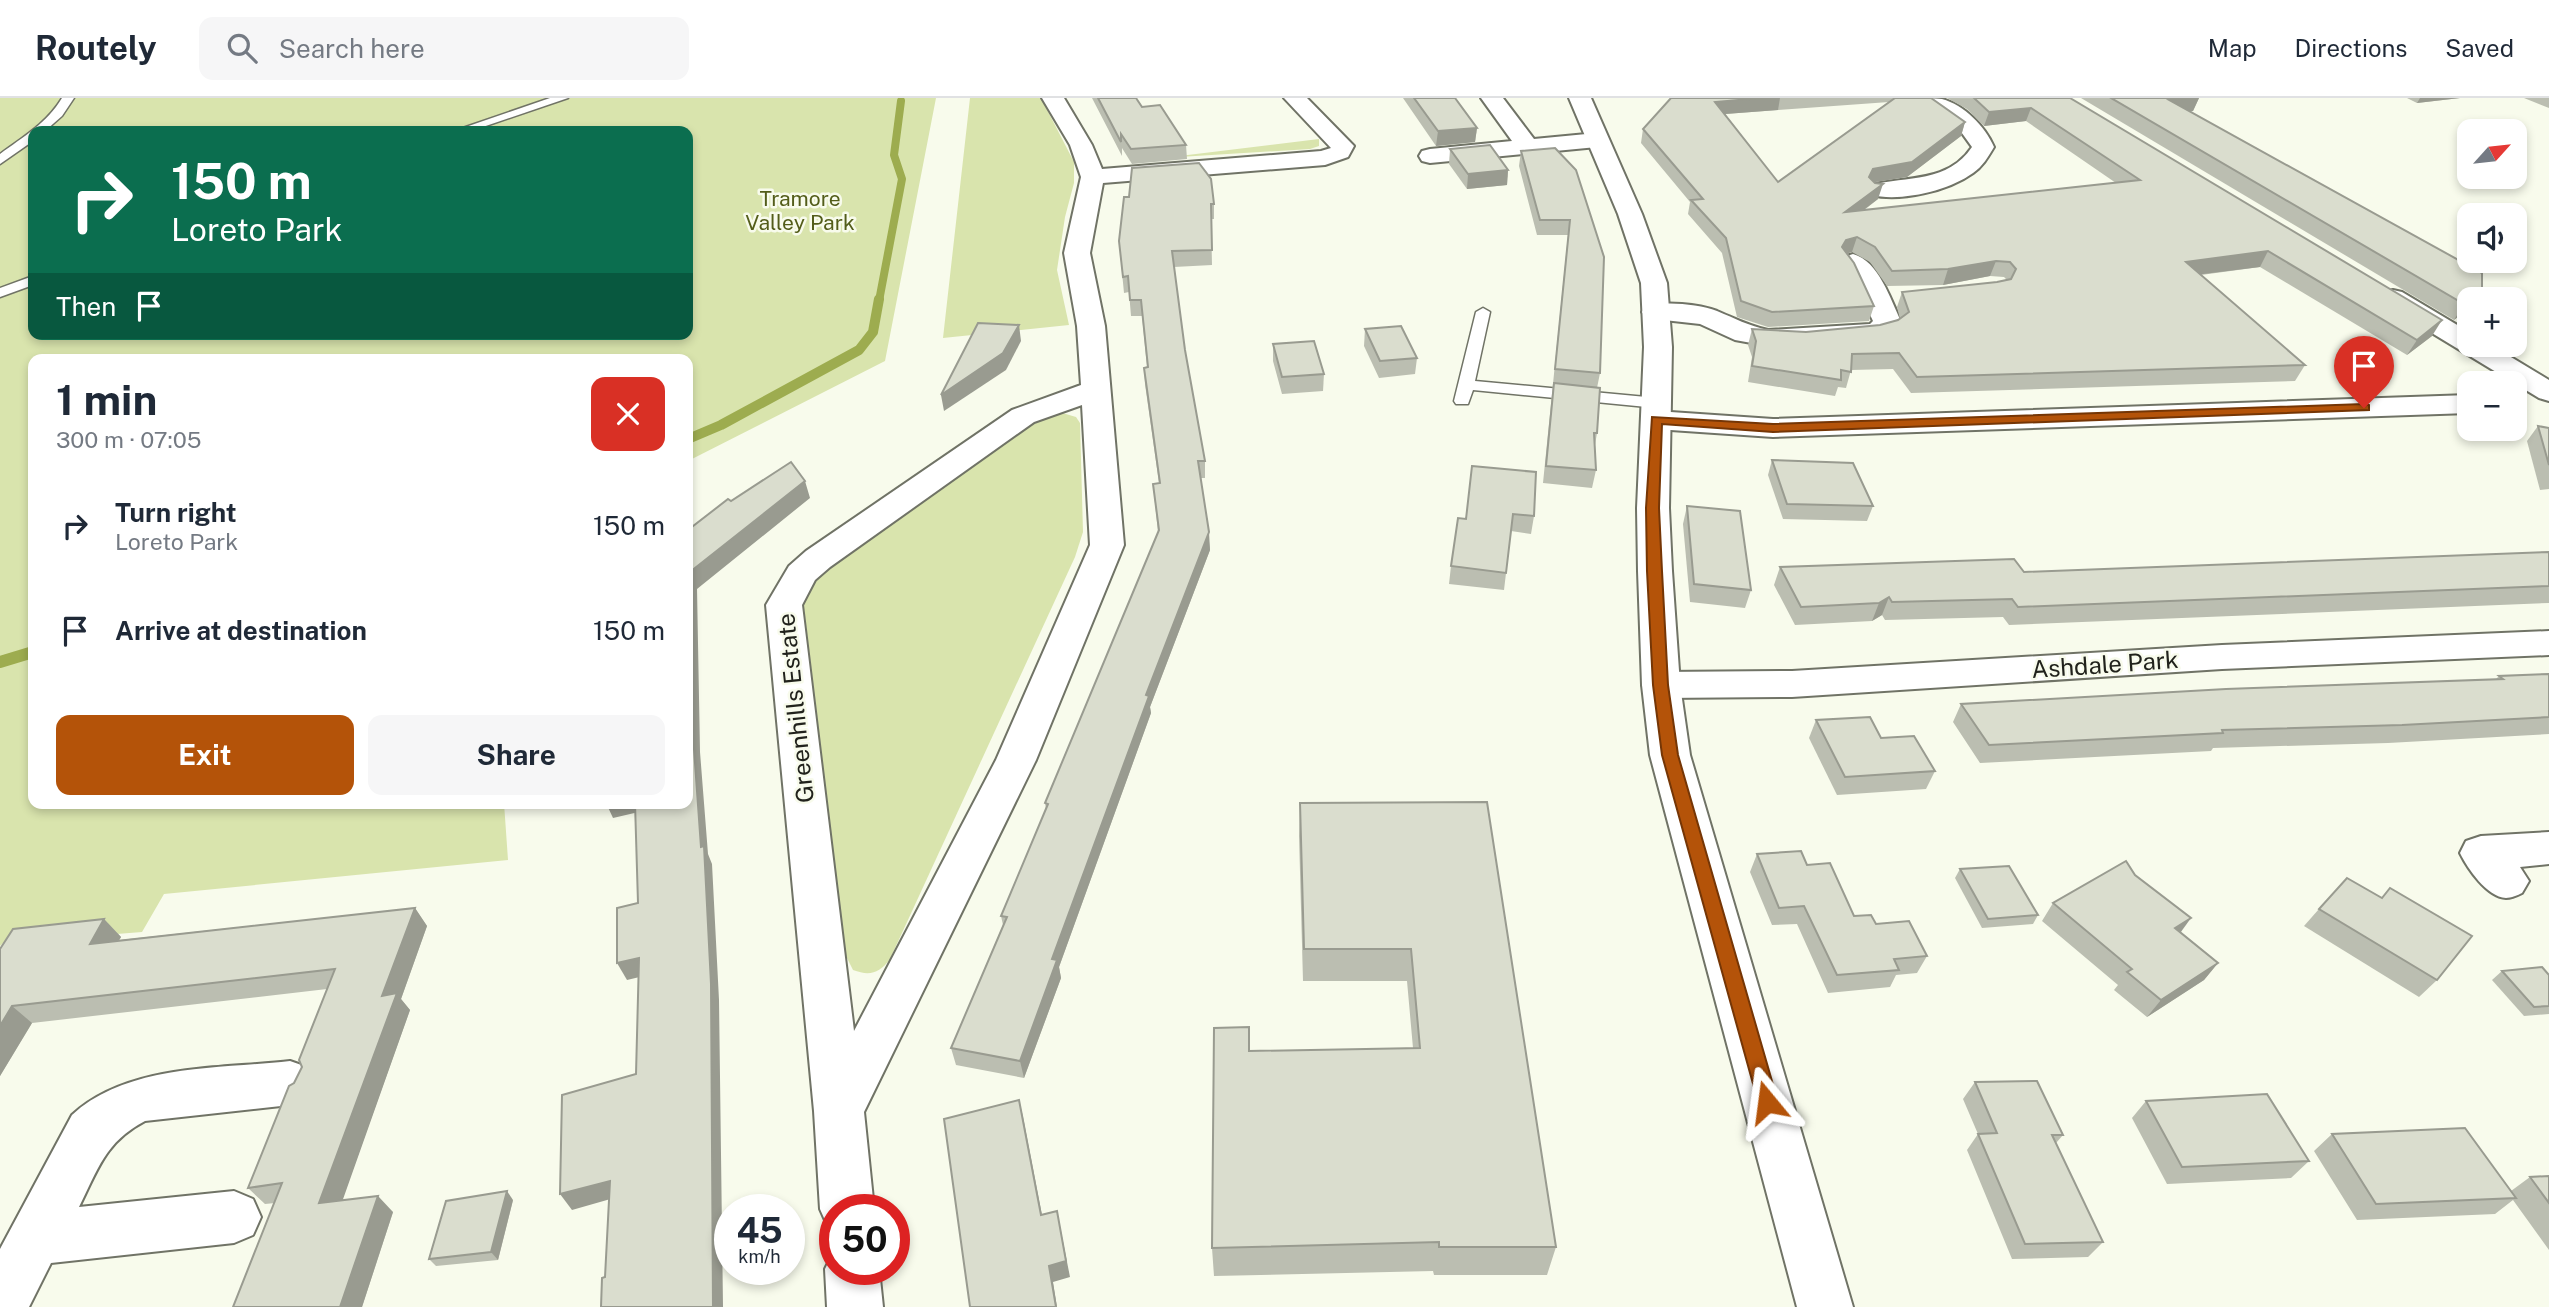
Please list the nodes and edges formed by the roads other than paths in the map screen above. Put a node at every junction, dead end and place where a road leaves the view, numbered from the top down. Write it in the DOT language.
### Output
graph roads {
  1 [pos="68,98"];
  2 [pos="562,98"];
  3 [pos="1053,98"];
  4 [pos="1296,98"];
  5 [pos="1492,98"];
  6 [pos="1580,98"];
  7 [pos="1924,98"];
  8 [pos="44,126"];
  9 [pos="475,126"];
  10 [pos="28,139"];
  11 [pos="1597,140"];
  12 [pos="1528,146"];
  13 [pos="1430,156"];
  14 [pos="0,160"];
  15 [pos="1093,177"];
  16 [pos="1888,190"];
  17 [pos="1853,262"];
  18 [pos="28,283"];
  19 [pos="2378,289"];
  20 [pos="0,292"];
  21 [pos="1483,312"];
  22 [pos="1656,312"];
  23 [pos="2457,336"];
  24 [pos="2491,357"];
  25 [pos="1096,390"];
  26 [pos="2549,392"];
  27 [pos="2549,402"];
  28 [pos="2527,403"];
  29 [pos="2457,404"];
  30 [pos="1657,411"];
  31 [pos="2549,643"];
  32 [pos="1661,685"];
  33 [pos="2549,848"];
  34 [pos="2507,881"];
  35 [pos="290,1083"];
  36 [pos="839,1111"];
  37 [pos="846,1194"];
  38 [pos="234,1217"];
  39 [pos="36,1238"];
  40 [pos="853,1285"];
  41 [pos="0,1305"];
  42 [pos="855,1307"];
  43 [pos="1825,1307"];
  1 -- 8 [label="lane"];
  2 -- 9 [label="lane"];
  3 -- 15 [label="street"];
  4 -- 15 [label="street"];
  5 -- 12 [label="street"];
  6 -- 11 [label="street"];
  7 -- 16 [label="street"];
  10 -- 14 [label="lane"];
  11 -- 12 [label="street"];
  11 -- 22 [label="street"];
  12 -- 13 [label="street"];
  15 -- 25 [label="street"];
  17 -- 22 [label="street"];
  18 -- 20 [label="lane"];
  19 -- 23 [label="street"];
  21 -- 30 [label="lane"];
  22 -- 30 [label="street"];
  24 -- 26 [label="street"];
  25 -- 36 [label="street"];
  25 -- 36 [label="street, Greenhills Estate"];
  27 -- 28 [label="street"];
  29 -- 30 [label="street"];
  30 -- 32 [label="street"];
  31 -- 32 [label="street, Ashdale Park"];
  32 -- 43 [label="street"];
  33 -- 34 [label="street"];
  35 -- 39 [label="street"];
  36 -- 37 [label="street, Greenhills Estate"];
  38 -- 39 [label="street"];
  39 -- 41 [label="street"];
  40 -- 42 [label="street"];
}
